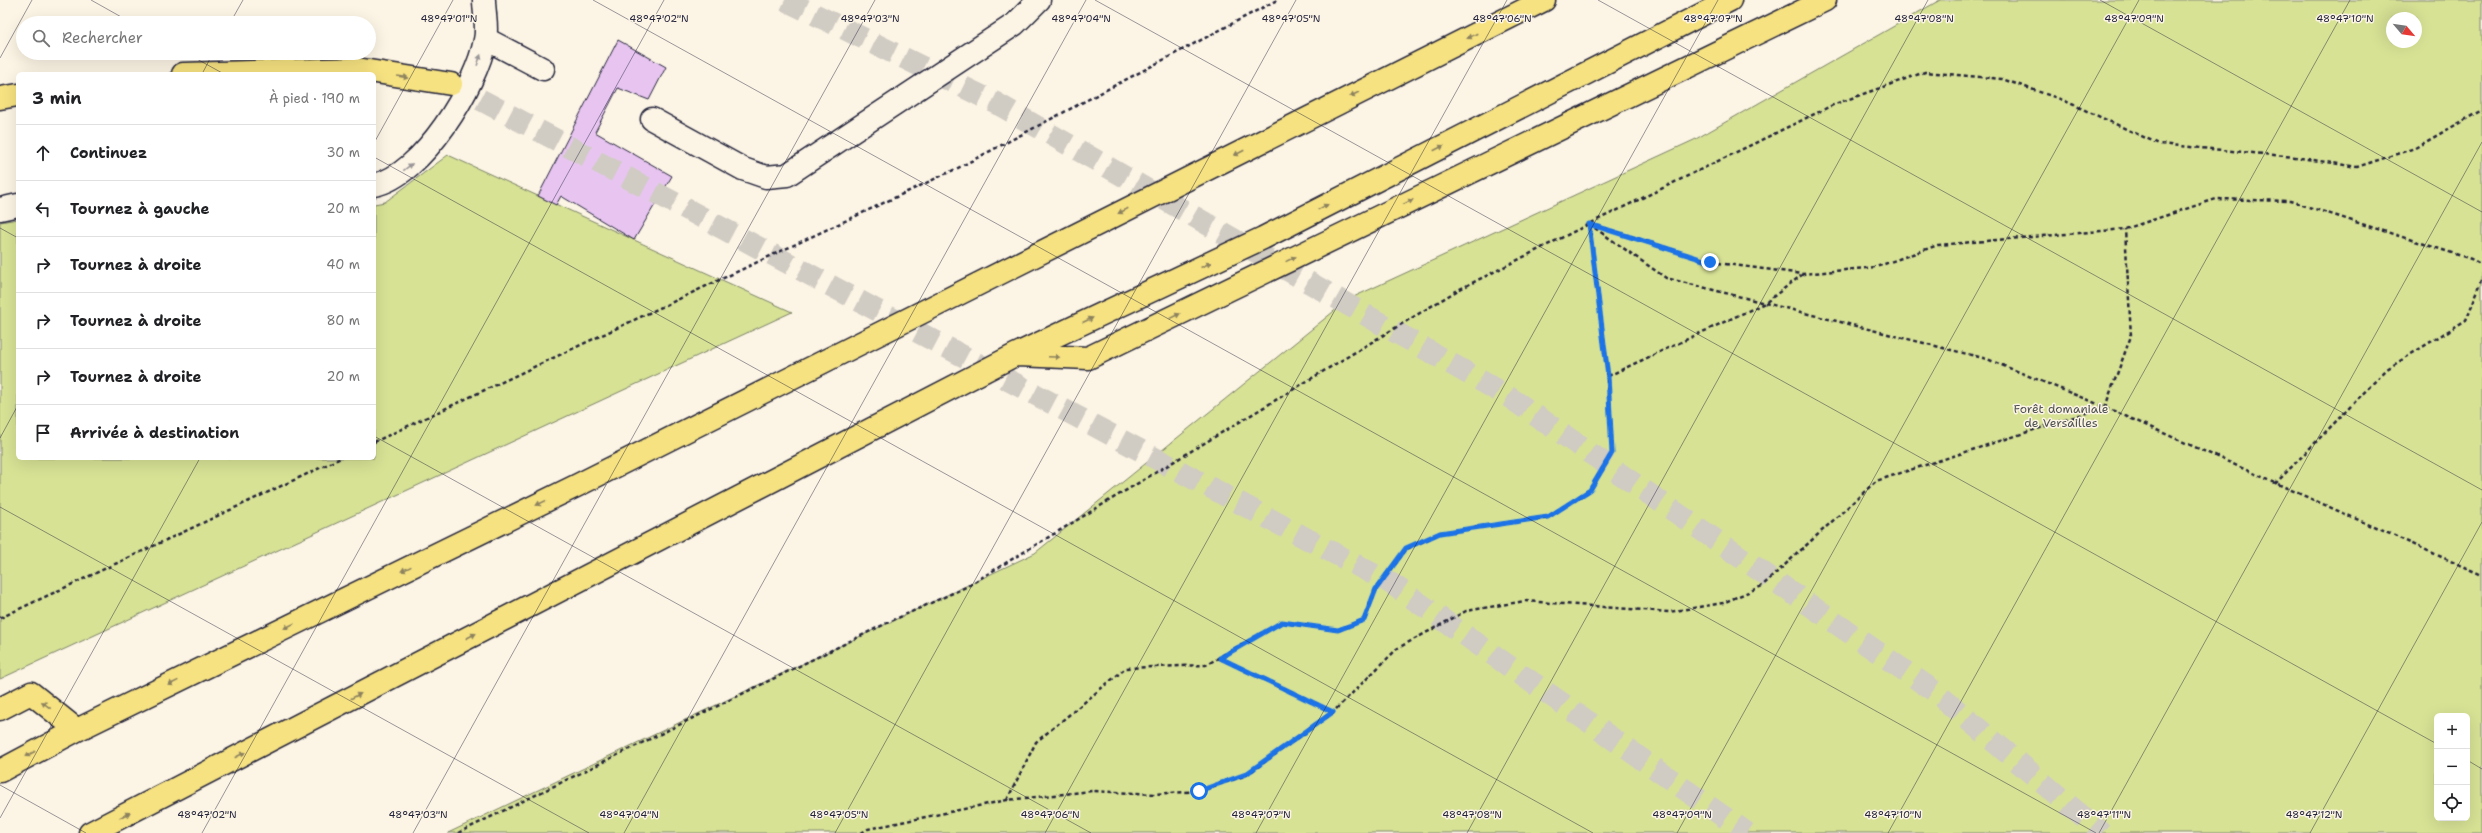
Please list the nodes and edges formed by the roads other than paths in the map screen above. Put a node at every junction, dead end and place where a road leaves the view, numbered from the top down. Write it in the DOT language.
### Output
graph roads {
  1 [pos="484,0"];
  2 [pos="1039,0"];
  3 [pos="1544,0"];
  4 [pos="1730,0"];
  5 [pos="1825,0"];
  6 [pos="486,39"];
  7 [pos="543,69"];
  8 [pos="253,72"];
  9 [pos="376,72"];
  10 [pos="376,72"];
  11 [pos="451,84"];
  12 [pos="16,95"];
  13 [pos="0,98"];
  14 [pos="652,119"];
  15 [pos="376,184"];
  16 [pos="16,204"];
  17 [pos="0,208"];
  18 [pos="1015,355"];
  19 [pos="0,709"];
  20 [pos="77,730"];
  21 [pos="0,770"];
  22 [pos="90,833"];
  1 -- 6 [label="lane"];
  2 -- 14 [label="lane"];
  3 -- 20 [label="highway, one-way"];
  18 -- 4 [label="highway, one-way"];
  18 -- 5 [label="highway, one-way"];
  6 -- 7 [label="lane"];
  15 -- 6 [label="lane, one-way"];
  8 -- 9 [label="highway, one-way"];
  10 -- 11 [label="highway, one-way"];
  12 -- 13 [label="highway"];
  16 -- 17 [label="lane"];
  22 -- 18 [label="highway, one-way"];
  20 -- 19 [label="highway, one-way"];
  20 -- 21 [label="highway, one-way"];
}
